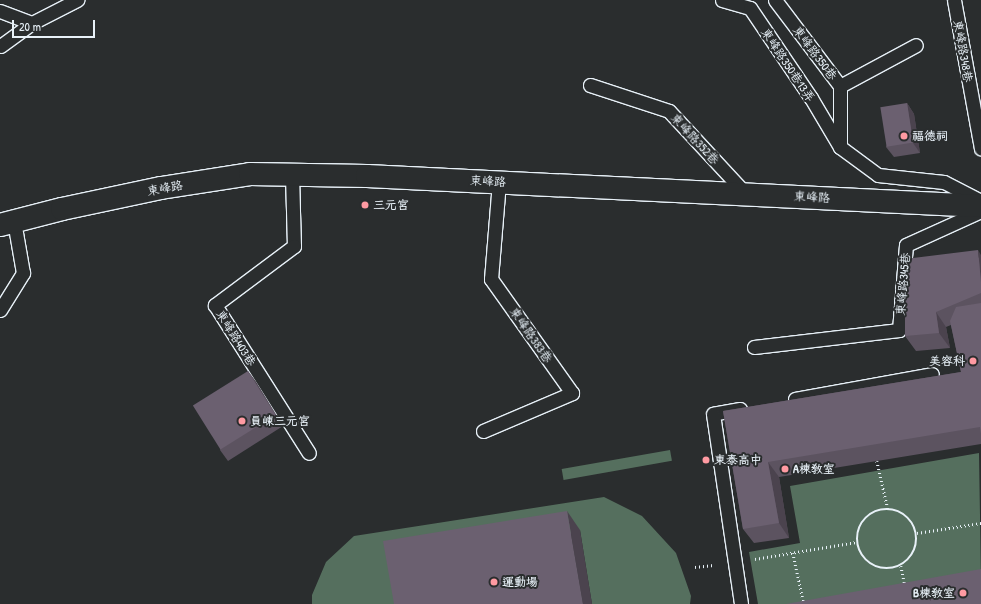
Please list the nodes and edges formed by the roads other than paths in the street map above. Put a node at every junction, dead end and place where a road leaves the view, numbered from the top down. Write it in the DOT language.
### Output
graph roads {
  1 [pos="77,0"];
  2 [pos="722,0"];
  3 [pos="775,0"];
  4 [pos="954,0"];
  5 [pos="0,11"];
  6 [pos="32,23"];
  7 [pos="916,45"];
  8 [pos="0,46"];
  9 [pos="590,85"];
  10 [pos="840,86"];
  11 [pos="840,148"];
  12 [pos="981,150"];
  13 [pos="292,175"];
  14 [pos="499,182"];
  15 [pos="745,193"];
  16 [pos="981,201"];
  17 [pos="981,206"];
  18 [pos="981,211"];
  19 [pos="7,223"];
  20 [pos="0,310"];
  21 [pos="754,346"];
  22 [pos="932,374"];
  23 [pos="783,401"];
  24 [pos="752,407"];
  25 [pos="483,431"];
  26 [pos="309,454"];
  27 [pos="741,604"];
  1 -- 6 [label="lane"];
  2 -- 11 [label="lane, 東峰路350巷13弄"];
  3 -- 10 [label="lane, 東峰路350巷"];
  4 -- 12 [label="lane, 東峰路348巷"];
  5 -- 6 [label="lane"];
  6 -- 8 [label="lane"];
  7 -- 10 [label="lane"];
  9 -- 15 [label="lane, 東峰路352巷"];
  10 -- 11 [label="lane, 東峰路350巷"];
  11 -- 16 [label="lane"];
  13 -- 14 [label="main road, 東峰路"];
  13 -- 19 [label="main road, 東峰路"];
  13 -- 26 [label="lane, 東峰路403巷"];
  14 -- 15 [label="main road, 東峰路"];
  14 -- 25 [label="lane, 東峰路383巷"];
  15 -- 17 [label="main road, 東峰路"];
  18 -- 21 [label="lane, 東峰路345巷"];
  19 -- 20 [label="lane"];
  22 -- 23 [label="lane"];
  24 -- 27 [label="lane"];
}
